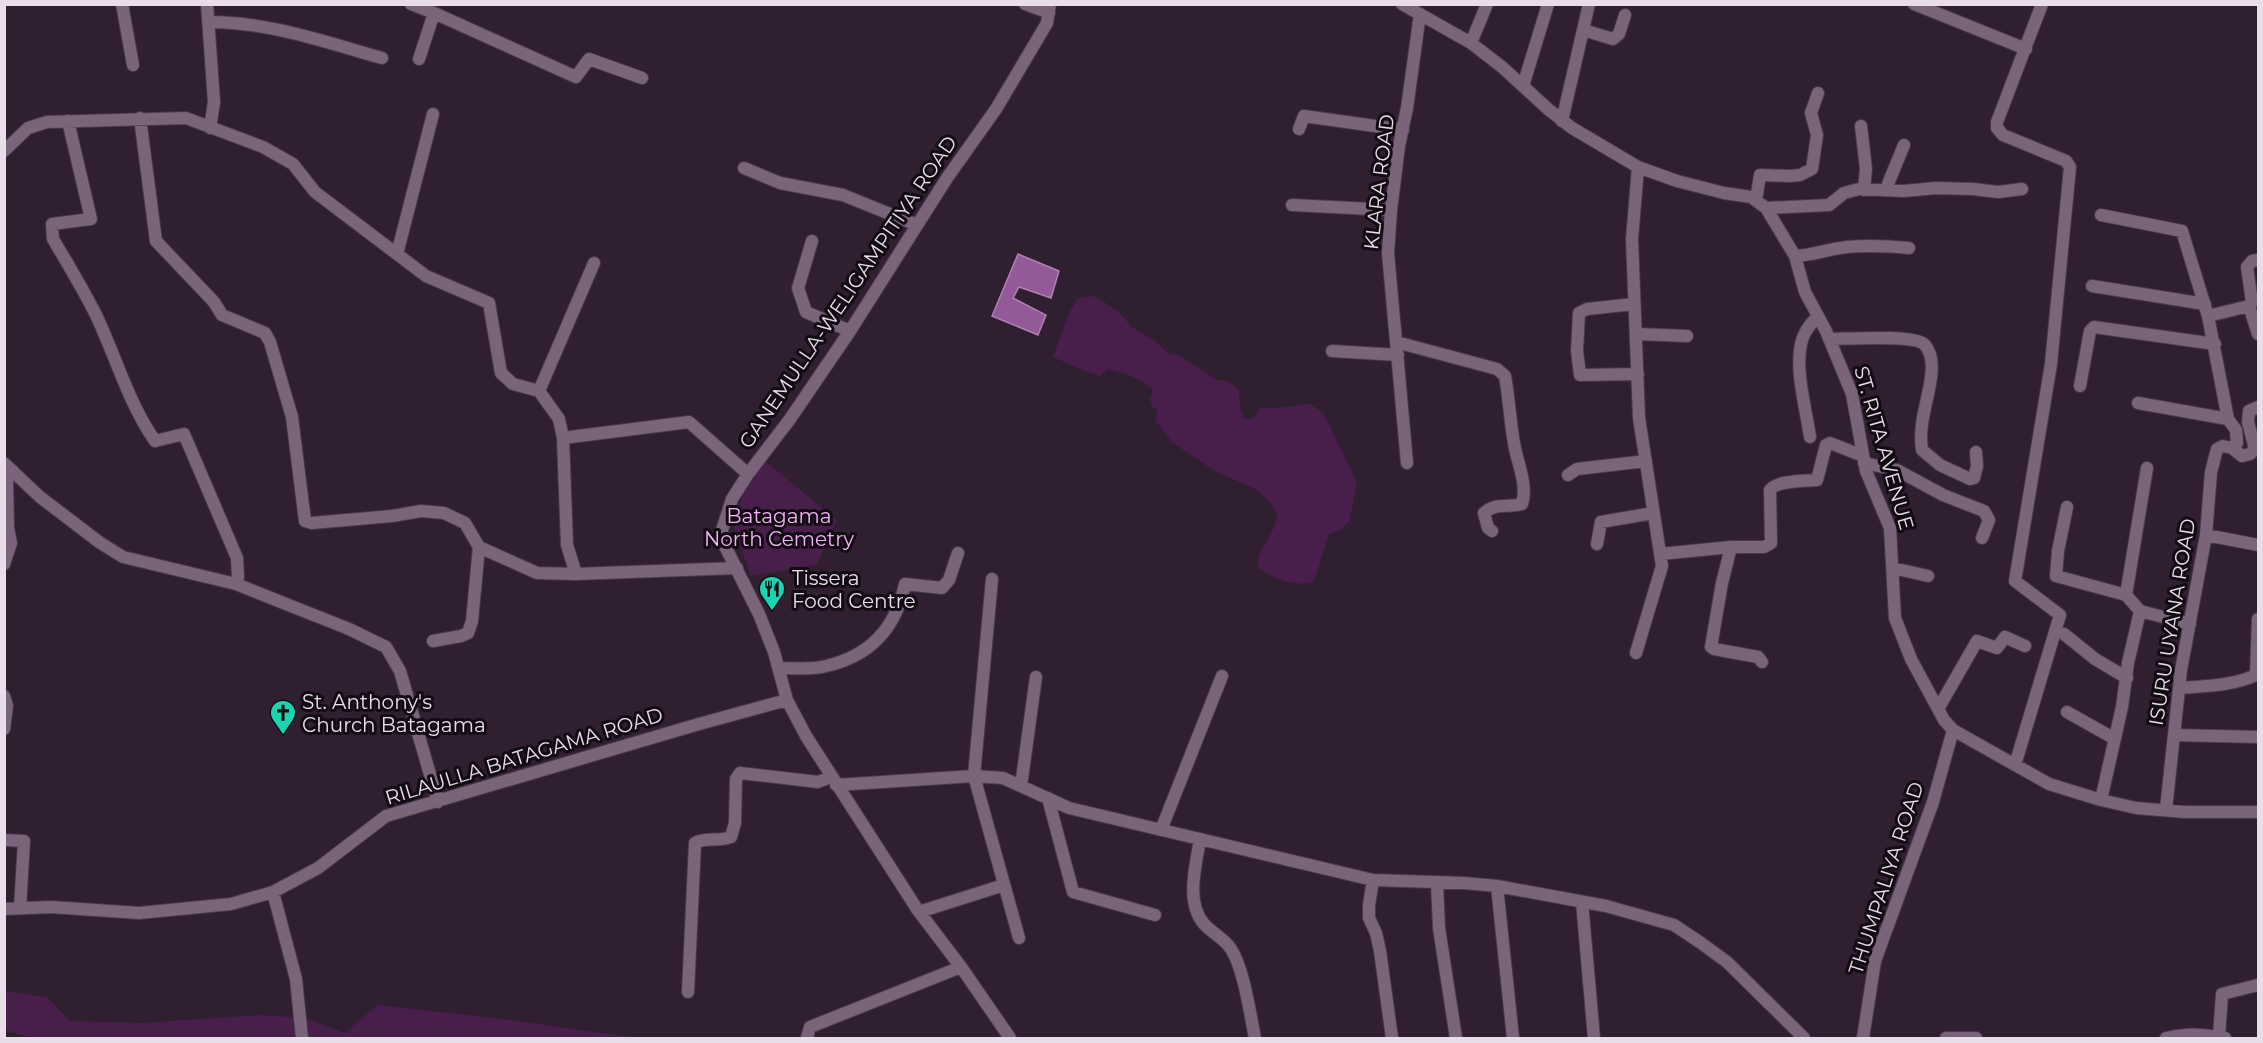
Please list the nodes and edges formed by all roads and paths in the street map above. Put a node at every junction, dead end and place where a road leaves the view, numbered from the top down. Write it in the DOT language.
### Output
graph roads {
  1 [pos="122,4"];
  2 [pos="207,4"];
  3 [pos="411,4"];
  4 [pos="1025,4"];
  5 [pos="1402,4"];
  6 [pos="1487,4"];
  7 [pos="1548,4"];
  8 [pos="1589,4"];
  9 [pos="1914,4"];
  10 [pos="2042,4"];
  11 [pos="1049,9"];
  12 [pos="434,13"];
  13 [pos="1420,14"];
  14 [pos="1625,15"];
  15 [pos="209,22"];
  16 [pos="1583,30"];
  17 [pos="1471,43"];
  18 [pos="2026,49"];
  19 [pos="382,58"];
  20 [pos="418,59"];
  21 [pos="133,65"];
  22 [pos="642,78"];
  23 [pos="1523,86"];
  24 [pos="1818,93"];
  25 [pos="433,114"];
  26 [pos="140,118"];
  27 [pos="68,121"];
  28 [pos="1562,121"];
  29 [pos="1861,126"];
  30 [pos="210,128"];
  31 [pos="1299,129"];
  32 [pos="1403,130"];
  33 [pos="1904,144"];
  34 [pos="4,151"];
  35 [pos="1638,167"];
  36 [pos="744,168"];
  37 [pos="1864,189"];
  38 [pos="2022,189"];
  39 [pos="1888,190"];
  40 [pos="1755,200"];
  41 [pos="1292,205"];
  42 [pos="1766,208"];
  43 [pos="1391,210"];
  44 [pos="2101,215"];
  45 [pos="917,225"];
  46 [pos="812,241"];
  47 [pos="1909,248"];
  48 [pos="397,254"];
  49 [pos="1795,256"];
  50 [pos="2259,260"];
  51 [pos="594,263"];
  52 [pos="2092,286"];
  53 [pos="1634,304"];
  54 [pos="2249,306"];
  55 [pos="2206,310"];
  56 [pos="1818,316"];
  57 [pos="850,331"];
  58 [pos="1636,334"];
  59 [pos="2259,334"];
  60 [pos="1687,336"];
  61 [pos="1829,339"];
  62 [pos="1396,342"];
  63 [pos="2215,344"];
  64 [pos="1332,351"];
  65 [pos="1398,355"];
  66 [pos="1638,374"];
  67 [pos="2080,386"];
  68 [pos="539,391"];
  69 [pos="2138,403"];
  70 [pos="2259,407"];
  71 [pos="2228,420"];
  72 [pos="1810,437"];
  73 [pos="563,438"];
  74 [pos="2228,447"];
  75 [pos="1976,452"];
  76 [pos="1864,459"];
  77 [pos="1646,461"];
  78 [pos="1407,463"];
  79 [pos="9,467"];
  80 [pos="2147,468"];
  81 [pos="748,474"];
  82 [pos="1568,475"];
  83 [pos="2067,507"];
  84 [pos="1653,513"];
  85 [pos="6,528"];
  86 [pos="1492,531"];
  87 [pos="2206,535"];
  88 [pos="1983,538"];
  89 [pos="1597,544"];
  90 [pos="2259,545"];
  91 [pos="479,547"];
  92 [pos="1731,547"];
  93 [pos="958,553"];
  94 [pos="1660,554"];
  95 [pos="4,564"];
  96 [pos="737,568"];
  97 [pos="1893,568"];
  98 [pos="576,574"];
  99 [pos="1928,576"];
  100 [pos="992,579"];
  101 [pos="236,584"];
  102 [pos="2126,595"];
  103 [pos="2140,611"];
  104 [pos="2259,619"];
  105 [pos="2190,624"];
  106 [pos="2064,634"];
  107 [pos="433,641"];
  108 [pos="2025,646"];
  109 [pos="1636,653"];
  110 [pos="1762,662"];
  111 [pos="779,669"];
  112 [pos="2257,674"];
  113 [pos="1222,676"];
  114 [pos="1036,677"];
  115 [pos="2127,678"];
  116 [pos="2179,688"];
  117 [pos="4,696"];
  118 [pos="787,700"];
  119 [pos="1938,709"];
  120 [pos="2067,712"];
  121 [pos="4,729"];
  122 [pos="1953,730"];
  123 [pos="2174,735"];
  124 [pos="2258,737"];
  125 [pos="2115,739"];
  126 [pos="2015,765"];
  127 [pos="974,776"];
  128 [pos="834,781"];
  129 [pos="1021,786"];
  130 [pos="1048,798"];
  131 [pos="2101,800"];
  132 [pos="438,802"];
  133 [pos="2166,809"];
  134 [pos="2259,812"];
  135 [pos="1161,830"];
  136 [pos="1200,839"];
  137 [pos="4,840"];
  138 [pos="1373,880"];
  139 [pos="1437,882"];
  140 [pos="1005,885"];
  141 [pos="1497,886"];
  142 [pos="273,892"];
  143 [pos="1582,902"];
  144 [pos="20,908"];
  145 [pos="4,909"];
  146 [pos="919,912"];
  147 [pos="1155,915"];
  148 [pos="1019,938"];
  149 [pos="961,968"];
  150 [pos="2259,986"];
  151 [pos="688,992"];
  152 [pos="1944,1035"];
  153 [pos="302,1038"];
  154 [pos="807,1038"];
  155 [pos="1010,1038"];
  156 [pos="1255,1038"];
  157 [pos="1392,1038"];
  158 [pos="1456,1038"];
  159 [pos="1513,1038"];
  160 [pos="1594,1038"];
  161 [pos="1804,1038"];
  162 [pos="1863,1038"];
  163 [pos="1976,1038"];
  164 [pos="2166,1038"];
  165 [pos="2222,1038"];
  1 -- 21 [label="street"];
  2 -- 15 [label="street"];
  3 -- 12 [label="street"];
  4 -- 11 [label="street"];
  5 -- 13 [label="street, ST. RITA AVENUE"];
  6 -- 17 [label="street"];
  7 -- 23 [label="street"];
  8 -- 16 [label="street"];
  9 -- 18 [label="street"];
  10 -- 18 [label="street"];
  11 -- 45 [label="street, GANEMULLA-WELIGAMPITIYA ROAD"];
  12 -- 20 [label="street"];
  12 -- 22 [label="street"];
  13 -- 17 [label="street, ST. RITA AVENUE"];
  13 -- 32 [label="street, KLARA ROAD"];
  14 -- 16 [label="street"];
  15 -- 19 [label="street"];
  15 -- 30 [label="street"];
  16 -- 28 [label="street"];
  17 -- 23 [label="street, ST. RITA AVENUE"];
  18 -- 126 [label="street"];
  23 -- 28 [label="street, ST. RITA AVENUE"];
  24 -- 40 [label="street"];
  25 -- 48 [label="street"];
  26 -- 27 [label="street"];
  26 -- 30 [label="street"];
  26 -- 91 [label="street"];
  27 -- 34 [label="street"];
  27 -- 101 [label="street"];
  28 -- 35 [label="street, ST. RITA AVENUE"];
  29 -- 37 [label="street"];
  30 -- 48 [label="street"];
  31 -- 32 [label="street"];
  32 -- 43 [label="street, KLARA ROAD"];
  33 -- 39 [label="street"];
  35 -- 40 [label="street, ST. RITA AVENUE"];
  35 -- 53 [label="street"];
  36 -- 45 [label="street"];
  37 -- 39 [label="street"];
  37 -- 42 [label="street"];
  38 -- 39 [label="street"];
  40 -- 42 [label="street, ST. RITA AVENUE"];
  41 -- 43 [label="street"];
  42 -- 49 [label="street, ST. RITA AVENUE"];
  43 -- 62 [label="street, KLARA ROAD"];
  44 -- 55 [label="street"];
  45 -- 57 [label="street, GANEMULLA-WELIGAMPITIYA ROAD"];
  46 -- 57 [label="street"];
  47 -- 49 [label="street"];
  48 -- 68 [label="street"];
  49 -- 56 [label="street, ST. RITA AVENUE"];
  50 -- 54 [label="street"];
  51 -- 68 [label="street"];
  52 -- 55 [label="street"];
  53 -- 58 [label="street"];
  53 -- 66 [label="street"];
  54 -- 55 [label="street"];
  54 -- 59 [label="street"];
  55 -- 63 [label="street"];
  56 -- 61 [label="street, ST. RITA AVENUE"];
  56 -- 72 [label="street"];
  57 -- 81 [label="street, GANEMULLA-WELIGAMPITIYA ROAD"];
  58 -- 60 [label="street"];
  58 -- 66 [label="street"];
  61 -- 75 [label="street"];
  61 -- 76 [label="street, ST. RITA AVENUE"];
  62 -- 65 [label="street, KLARA ROAD"];
  62 -- 86 [label="street"];
  63 -- 67 [label="street"];
  63 -- 71 [label="street"];
  64 -- 65 [label="street"];
  65 -- 78 [label="street, KLARA ROAD"];
  66 -- 77 [label="street"];
  68 -- 73 [label="street"];
  69 -- 71 [label="street"];
  70 -- 74 [label="street"];
  71 -- 74 [label="street"];
  73 -- 81 [label="street"];
  73 -- 98 [label="street"];
  74 -- 87 [label="street, ISURU UYANA ROAD"];
  76 -- 88 [label="street"];
  76 -- 92 [label="street"];
  76 -- 97 [label="street, ST. RITA AVENUE"];
  77 -- 82 [label="street"];
  77 -- 84 [label="street"];
  79 -- 85 [label="street"];
  79 -- 101 [label="street"];
  80 -- 102 [label="street"];
  81 -- 96 [label="street, GANEMULLA-WELIGAMPITIYA ROAD"];
  83 -- 102 [label="street"];
  84 -- 89 [label="street"];
  84 -- 94 [label="street"];
  85 -- 95 [label="street"];
  87 -- 90 [label="street"];
  87 -- 105 [label="street, ISURU UYANA ROAD"];
  91 -- 98 [label="street"];
  91 -- 107 [label="street"];
  92 -- 94 [label="street"];
  92 -- 110 [label="street"];
  93 -- 111 [label="street"];
  94 -- 109 [label="street"];
  96 -- 98 [label="street"];
  96 -- 111 [label="street, GANEMULLA-WELIGAMPITIYA ROAD"];
  97 -- 99 [label="street"];
  97 -- 119 [label="street, ST. RITA AVENUE"];
  100 -- 127 [label="street"];
  101 -- 132 [label="street"];
  102 -- 103 [label="street"];
  103 -- 105 [label="street"];
  103 -- 115 [label="street"];
  104 -- 112 [label="street"];
  105 -- 116 [label="street, ISURU UYANA ROAD"];
  106 -- 115 [label="street"];
  108 -- 119 [label="street"];
  111 -- 118 [label="street, GANEMULLA-WELIGAMPITIYA ROAD"];
  112 -- 116 [label="street"];
  113 -- 135 [label="street"];
  114 -- 129 [label="street"];
  115 -- 125 [label="street"];
  116 -- 123 [label="street, ISURU UYANA ROAD"];
  117 -- 121 [label="street"];
  118 -- 128 [label="street, GANEMULLA-WELIGAMPITIYA ROAD"];
  118 -- 132 [label="street, RILAULLA BATAGAMA ROAD"];
  119 -- 122 [label="street, ST. RITA AVENUE"];
  120 -- 125 [label="street"];
  122 -- 126 [label="street, ST. RITA AVENUE"];
  122 -- 162 [label="street, THUMPALIYA ROAD"];
  123 -- 124 [label="street"];
  123 -- 133 [label="street, ISURU UYANA ROAD"];
  125 -- 131 [label="street"];
  126 -- 131 [label="street, ST. RITA AVENUE"];
  127 -- 128 [label="street"];
  127 -- 129 [label="street"];
  127 -- 140 [label="street"];
  128 -- 146 [label="street, GANEMULLA-WELIGAMPITIYA ROAD"];
  128 -- 151 [label="street"];
  129 -- 130 [label="street"];
  130 -- 135 [label="street"];
  130 -- 147 [label="street"];
  131 -- 133 [label="street, ST. RITA AVENUE"];
  132 -- 142 [label="street, RILAULLA BATAGAMA ROAD"];
  133 -- 134 [label="street, ST. RITA AVENUE"];
  135 -- 136 [label="street"];
  136 -- 138 [label="street"];
  136 -- 156 [label="street"];
  137 -- 144 [label="street"];
  138 -- 139 [label="street"];
  138 -- 157 [label="street"];
  139 -- 141 [label="street"];
  139 -- 158 [label="street"];
  140 -- 146 [label="street"];
  140 -- 148 [label="street"];
  141 -- 143 [label="street"];
  141 -- 159 [label="street"];
  142 -- 144 [label="street, RILAULLA BATAGAMA ROAD"];
  142 -- 153 [label="street"];
  143 -- 160 [label="street"];
  143 -- 161 [label="street"];
  144 -- 145 [label="street, RILAULLA BATAGAMA ROAD"];
  146 -- 149 [label="street, GANEMULLA-WELIGAMPITIYA ROAD"];
  149 -- 154 [label="street"];
  149 -- 155 [label="street, GANEMULLA-WELIGAMPITIYA ROAD"];
  150 -- 165 [label="street"];
  152 -- 163 [label="street"];
  164 -- 165 [label="street"];
}
